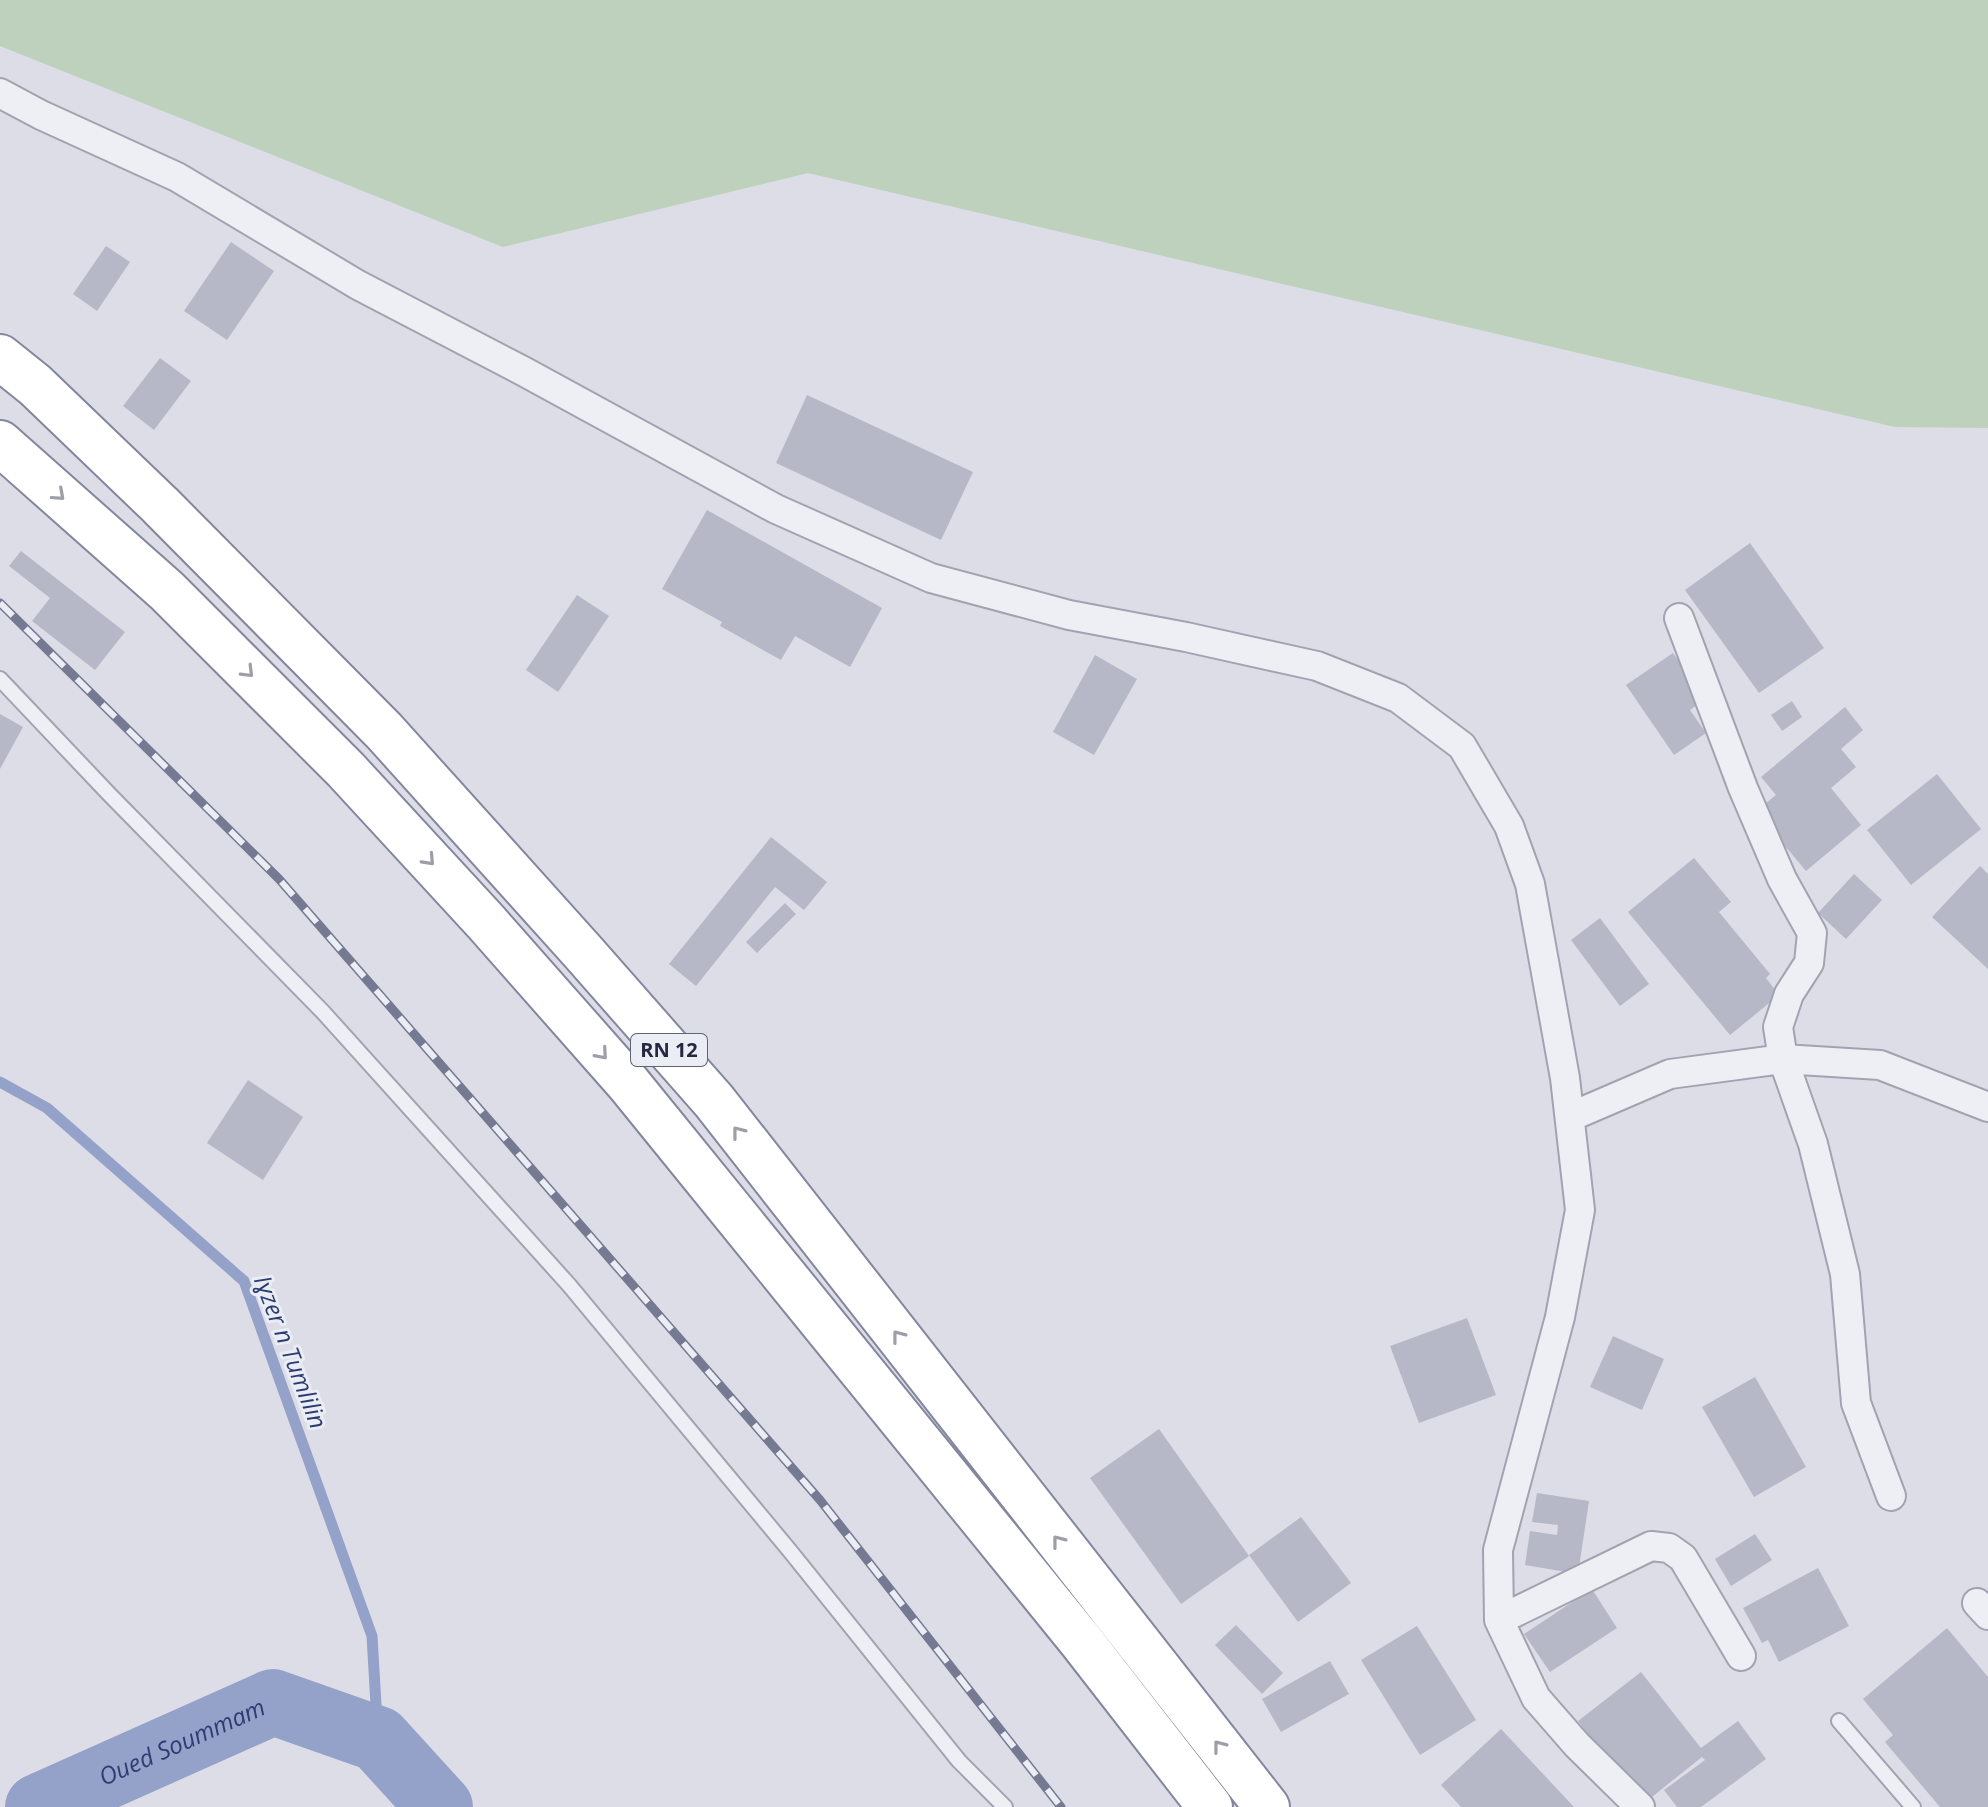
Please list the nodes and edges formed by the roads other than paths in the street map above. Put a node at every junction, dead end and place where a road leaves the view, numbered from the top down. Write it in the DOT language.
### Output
graph roads {
  1 [pos="0,93"];
  2 [pos="0,357"];
  3 [pos="0,443"];
  4 [pos="1679,618"];
  5 [pos="0,679"];
  6 [pos="1783,1059"];
  7 [pos="1988,1107"];
  8 [pos="1570,1117"];
  9 [pos="1891,1496"];
  10 [pos="1499,1620"];
  11 [pos="1741,1656"];
  12 [pos="1839,1721"];
  13 [pos="1005,1807"];
  14 [pos="1210,1807"];
  15 [pos="1267,1807"];
  16 [pos="1640,1807"];
  17 [pos="1913,1807"];
  1 -- 8 [label="street"];
  15 -- 2 [label="highway, RN 12, one-way"];
  3 -- 14 [label="highway, RN 12, one-way"];
  4 -- 6 [label="street"];
  5 -- 13 [label="lane"];
  6 -- 7 [label="street"];
  6 -- 8 [label="street"];
  6 -- 9 [label="street"];
  8 -- 10 [label="street"];
  10 -- 11 [label="street"];
  10 -- 16 [label="street"];
  12 -- 17 [label="lane"];
}
